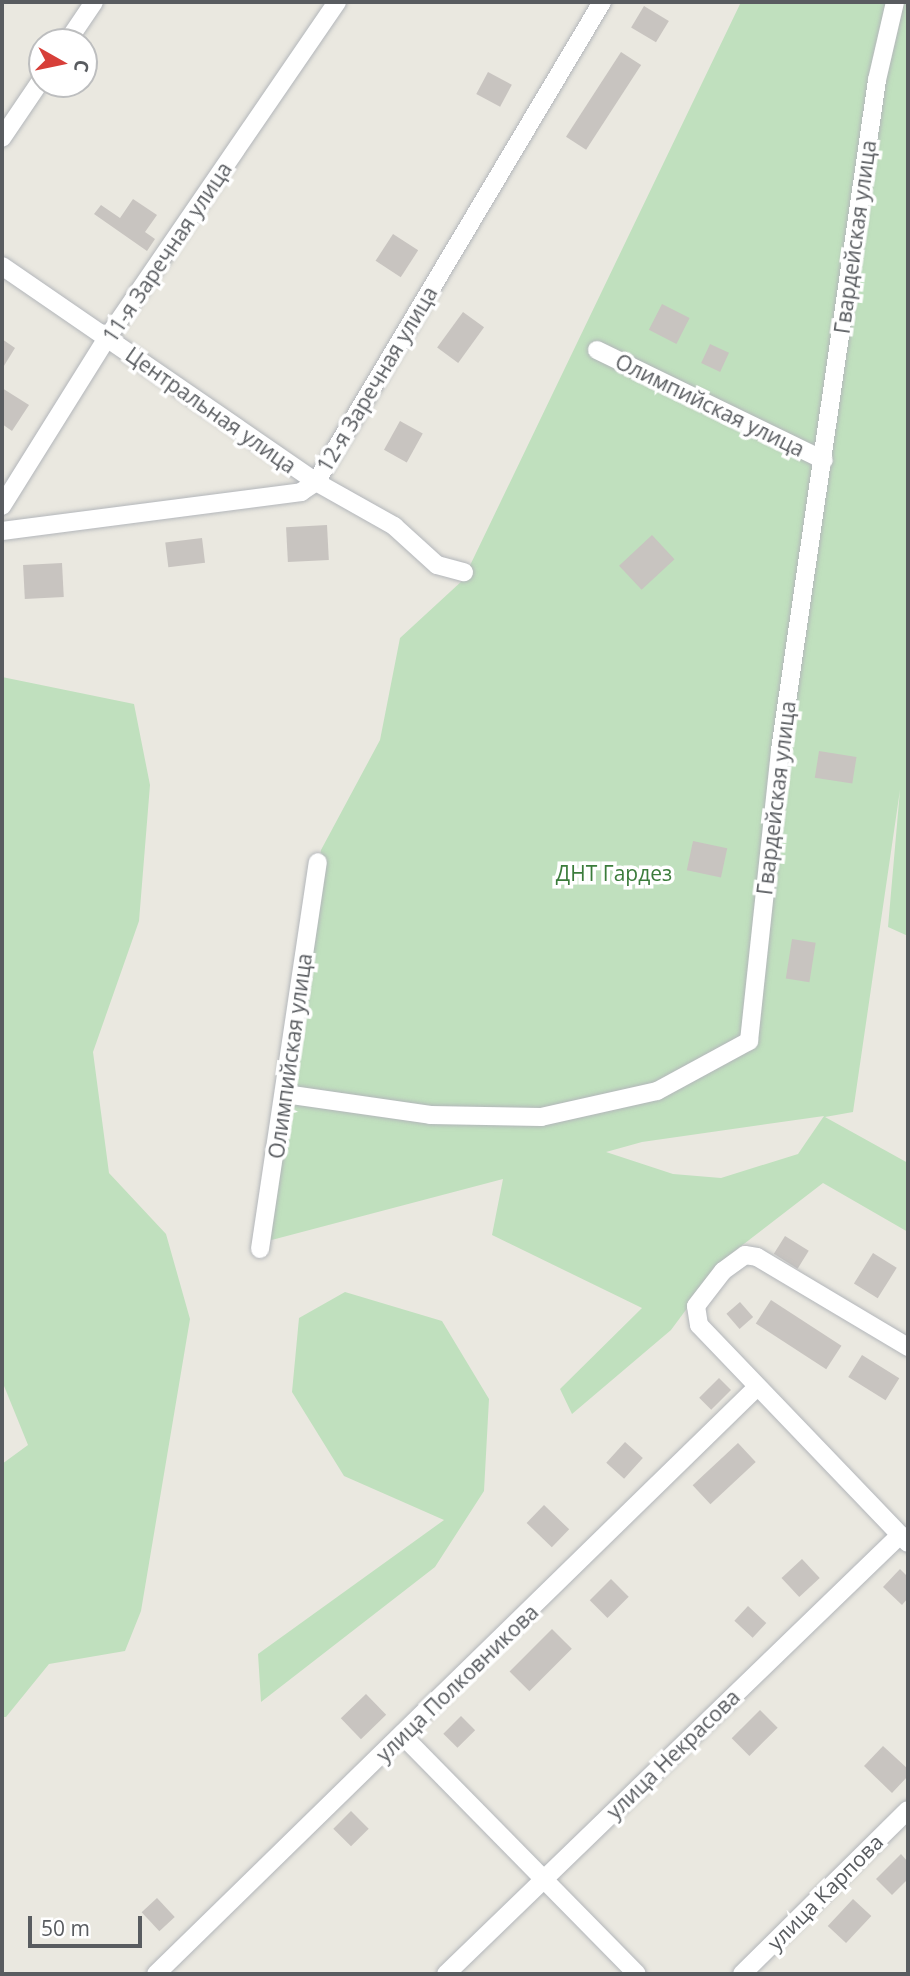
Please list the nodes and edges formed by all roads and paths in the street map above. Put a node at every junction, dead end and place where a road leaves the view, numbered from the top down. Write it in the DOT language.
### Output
graph roads {
  1 [pos="94,2"];
  2 [pos="337,2"];
  3 [pos="602,2"];
  4 [pos="895,2"];
  5 [pos="76,28"];
  6 [pos="29,98"];
  7 [pos="2,138"];
  8 [pos="2,267"];
  9 [pos="107,338"];
  10 [pos="597,350"];
  11 [pos="824,460"];
  12 [pos="316,482"];
  13 [pos="2,506"];
  14 [pos="2,531"];
  15 [pos="464,572"];
  16 [pos="318,862"];
  17 [pos="285,1094"];
  18 [pos="260,1249"];
  19 [pos="908,1347"];
  20 [pos="755,1388"];
  21 [pos="904,1539"];
  22 [pos="404,1737"];
  23 [pos="908,1810"];
  24 [pos="543,1880"];
  25 [pos="156,1974"];
  26 [pos="446,1974"];
  27 [pos="637,1974"];
  28 [pos="742,1974"];
  1 -- 5 [label="street"];
  2 -- 9 [label="street, 11-я Заречная улица"];
  3 -- 12 [label="street, 12-я Заречная улица"];
  4 -- 11 [label="street, Гвардейская улица"];
  6 -- 7 [label="street"];
  8 -- 9 [label="street, Центральная улица"];
  9 -- 12 [label="street, Центральная улица"];
  9 -- 13 [label="street, 11-я Заречная улица"];
  10 -- 11 [label="street, Олимпийская улица"];
  11 -- 17 [label="street, Гвардейская улица"];
  12 -- 14 [label="street, 12-я Заречная улица"];
  12 -- 15 [label="street, Центральная улица"];
  16 -- 17 [label="street, Олимпийская улица"];
  17 -- 18 [label="street, Олимпийская улица"];
  19 -- 20 [label="street"];
  20 -- 21 [label="street"];
  20 -- 22 [label="street, улица Полковникова"];
  21 -- 24 [label="street, улица Некрасова"];
  22 -- 24 [label="street"];
  22 -- 25 [label="street, улица Полковникова"];
  23 -- 28 [label="street, улица Карпова"];
  24 -- 26 [label="street, улица Некрасова"];
  24 -- 27 [label="street"];
}
